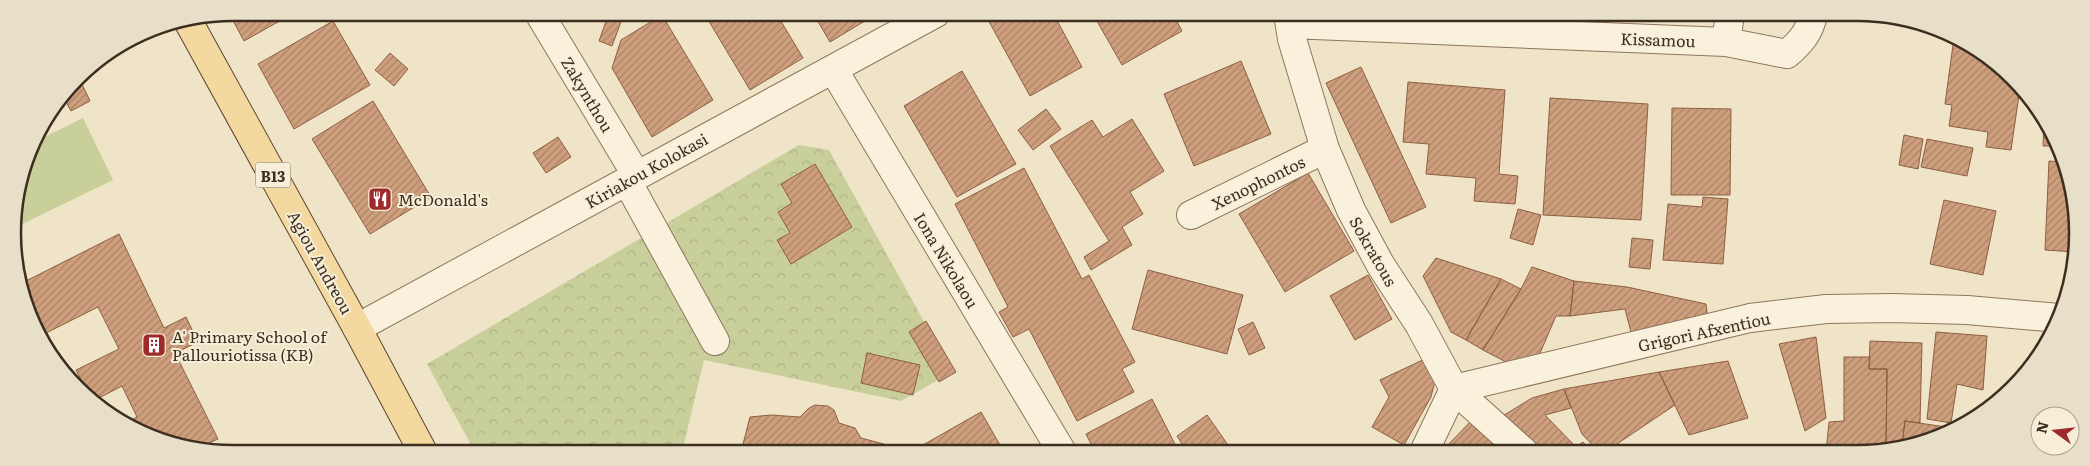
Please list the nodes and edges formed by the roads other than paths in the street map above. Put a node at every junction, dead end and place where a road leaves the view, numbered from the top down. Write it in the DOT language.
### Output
graph roads {
  1 [pos="544,21"];
  2 [pos="921,21"];
  3 [pos="1289,21"];
  4 [pos="1302,21"];
  5 [pos="1729,21"];
  6 [pos="1813,21"];
  7 [pos="1554,24"];
  8 [pos="190,25"];
  9 [pos="1726,42"];
  10 [pos="832,69"];
  11 [pos="1326,149"];
  12 [pos="632,178"];
  13 [pos="1192,215"];
  14 [pos="2051,317"];
  15 [pos="357,328"];
  16 [pos="715,341"];
  17 [pos="1454,389"];
  18 [pos="419,445"];
  19 [pos="1058,445"];
  20 [pos="1427,445"];
  21 [pos="1516,445"];
  1 -- 12 [label="street, Zakynthou"];
  2 -- 10 [label="street, Kiriakou Kolokasi"];
  3 -- 11 [label="street, Sokratous"];
  4 -- 7 [label="street, Kissamou"];
  5 -- 9 [label="street"];
  6 -- 9 [label="street, Kissamou"];
  7 -- 9 [label="street, Kissamou"];
  8 -- 15 [label="main road, Agiou Andreou / B13"];
  10 -- 12 [label="street, Kiriakou Kolokasi"];
  10 -- 19 [label="street, Iona Nikolaou"];
  11 -- 13 [label="street, Xenophontos"];
  11 -- 17 [label="street, Sokratous"];
  12 -- 15 [label="street, Kiriakou Kolokasi"];
  12 -- 16 [label="street, Zakynthou"];
  14 -- 17 [label="street, Grigori Afxentiou"];
  15 -- 18 [label="main road, Agiou Andreou / B13"];
  17 -- 20 [label="street"];
  17 -- 21 [label="street, Sokratous"];
}
